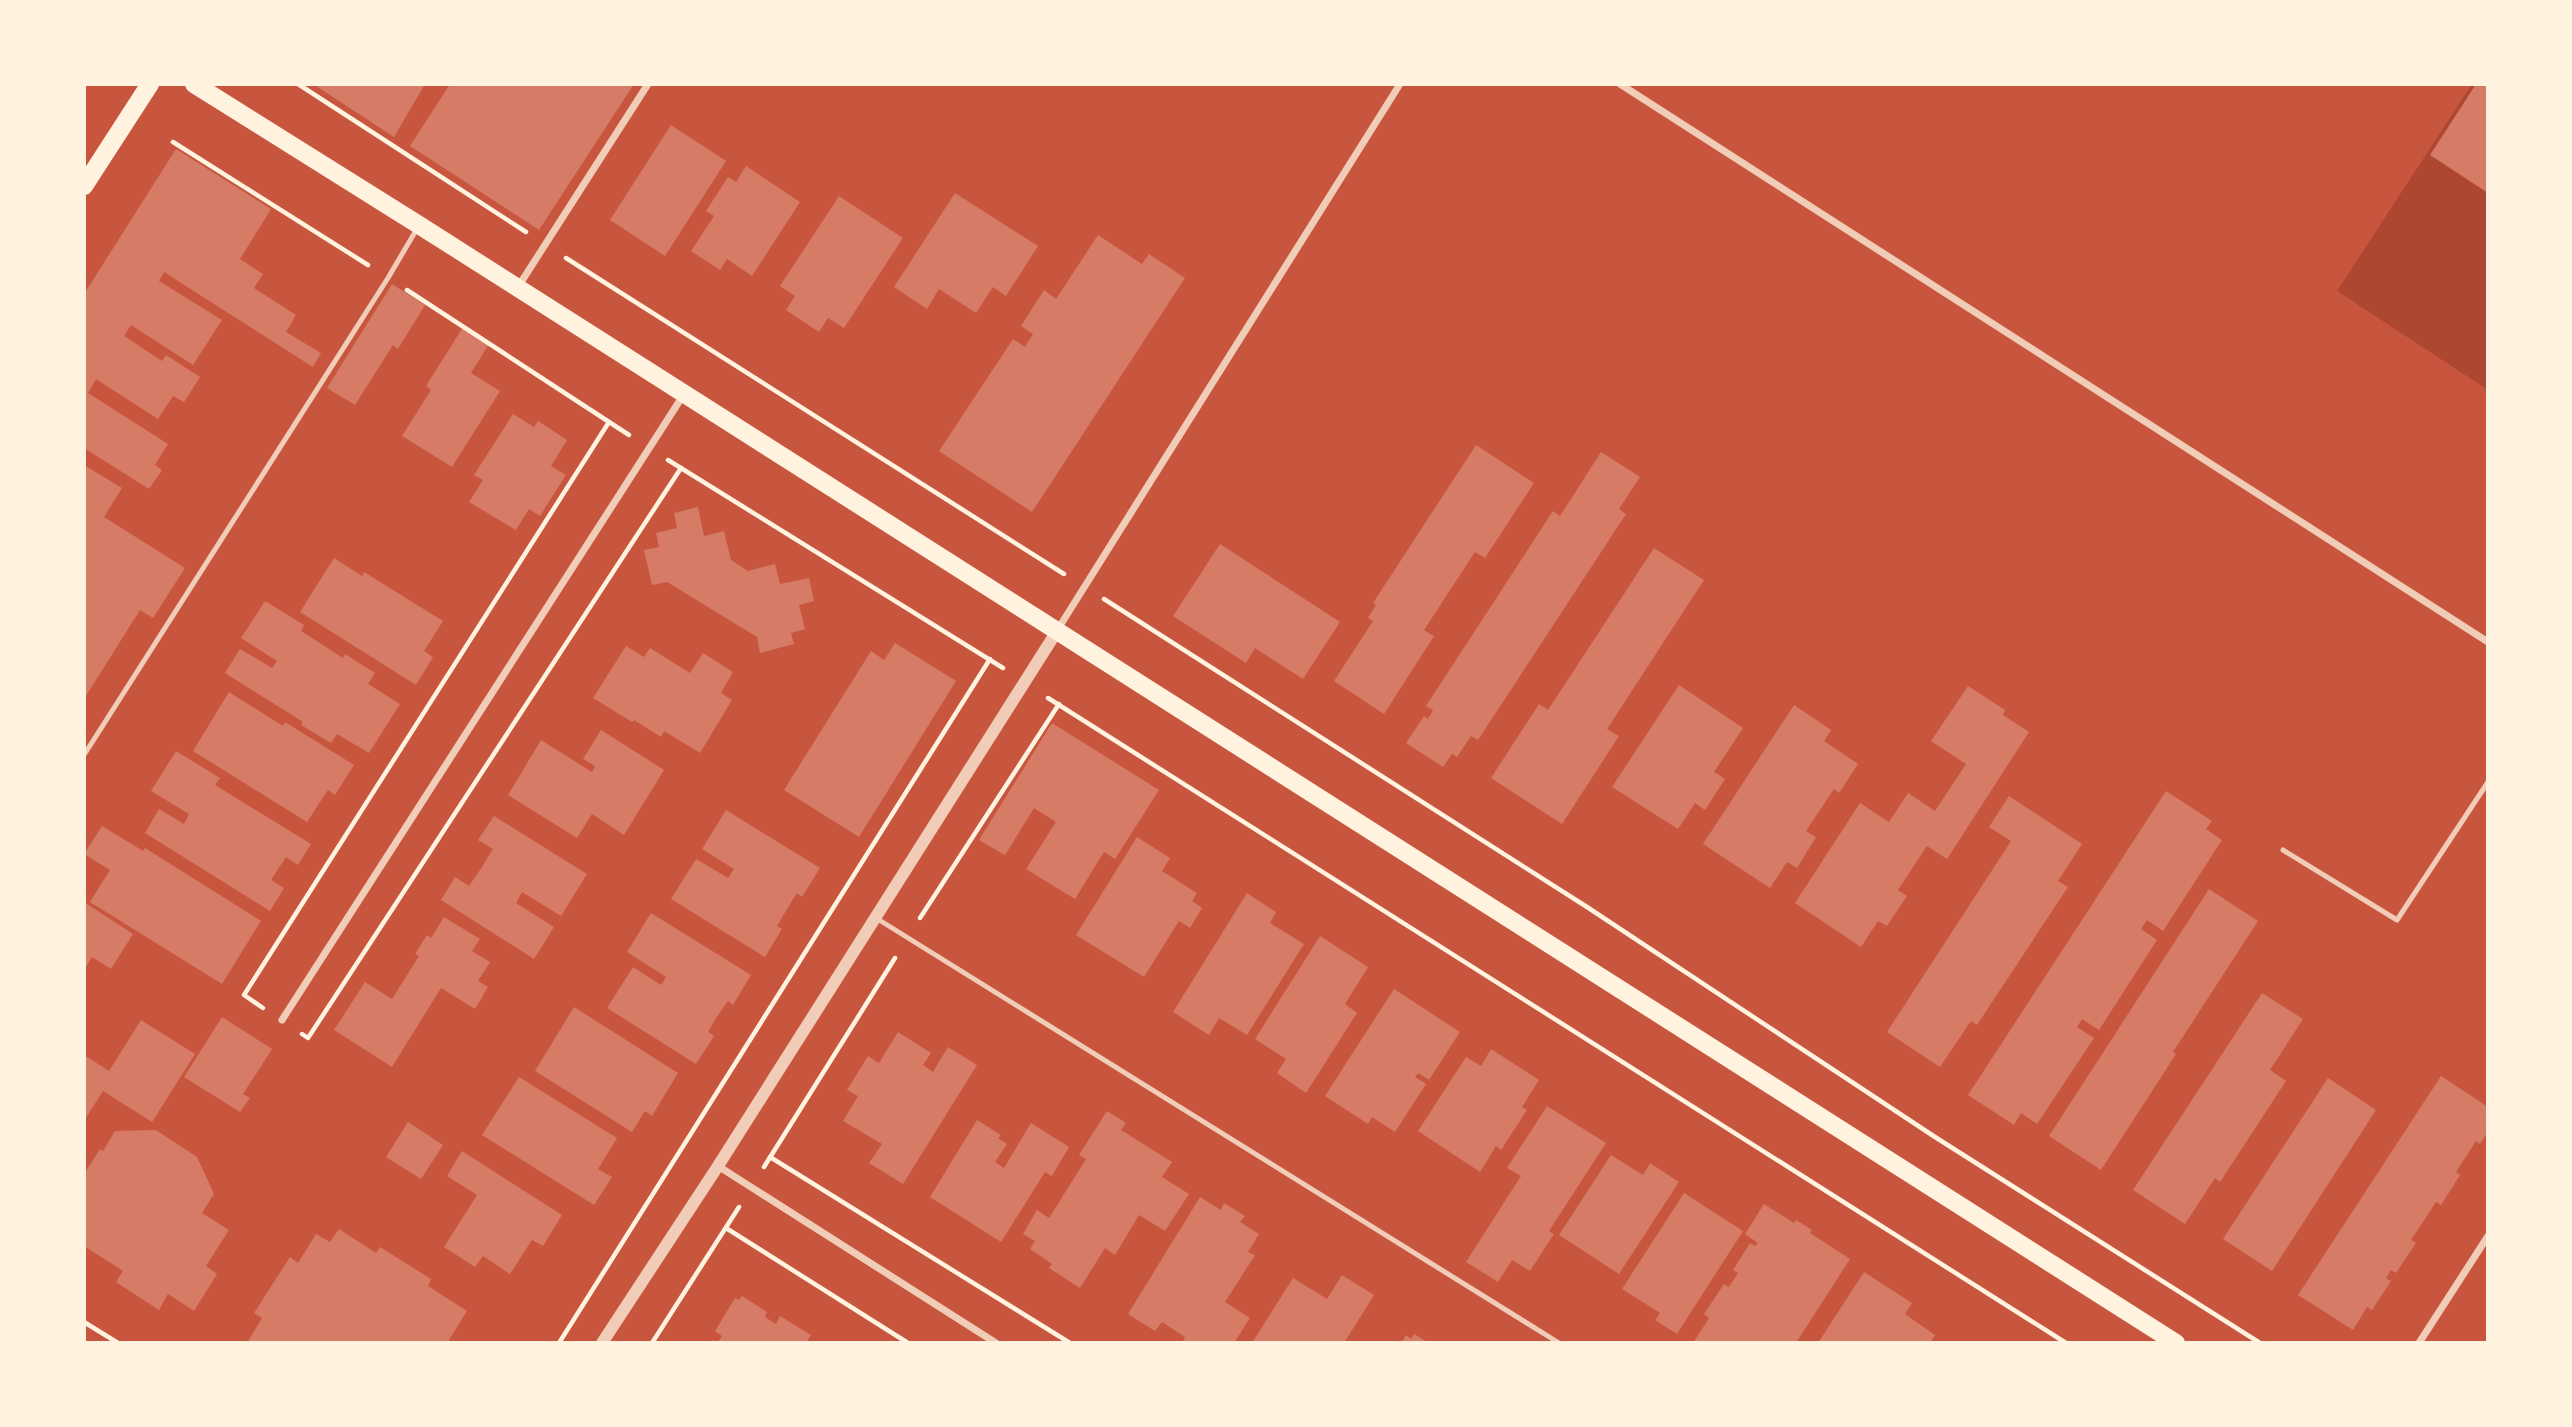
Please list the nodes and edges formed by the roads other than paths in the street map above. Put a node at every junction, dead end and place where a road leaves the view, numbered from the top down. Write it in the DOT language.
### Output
graph roads {
  1 [pos="150,84"];
  2 [pos="194,84"];
  3 [pos="1400,84"];
  4 [pos="1620,84"];
  5 [pos="646,85"];
  6 [pos="84,186"];
  7 [pos="419,225"];
  8 [pos="517,288"];
  9 [pos="684,394"];
  10 [pos="1057,631"];
  11 [pos="2488,642"];
  12 [pos="84,755"];
  13 [pos="2488,782"];
  14 [pos="2283,850"];
  15 [pos="876,918"];
  16 [pos="282,1020"];
  17 [pos="718,1166"];
  18 [pos="2488,1236"];
  19 [pos="602,1343"];
  20 [pos="996,1343"];
  21 [pos="1559,1343"];
  22 [pos="2176,1343"];
  23 [pos="2418,1343"];
  1 -- 6 [label="main road"];
  2 -- 7 [label="main road"];
  3 -- 10 [label="street"];
  4 -- 11 [label="street"];
  5 -- 8 [label="street"];
  7 -- 8 [label="main road"];
  7 -- 12 [label="lane"];
  8 -- 9 [label="main road"];
  9 -- 10 [label="main road"];
  9 -- 16 [label="street"];
  10 -- 15 [label="street"];
  10 -- 22 [label="main road"];
  13 -- 14 [label="lane"];
  15 -- 17 [label="street"];
  15 -- 21 [label="lane"];
  17 -- 19 [label="street"];
  17 -- 20 [label="street"];
  18 -- 23 [label="street"];
}
